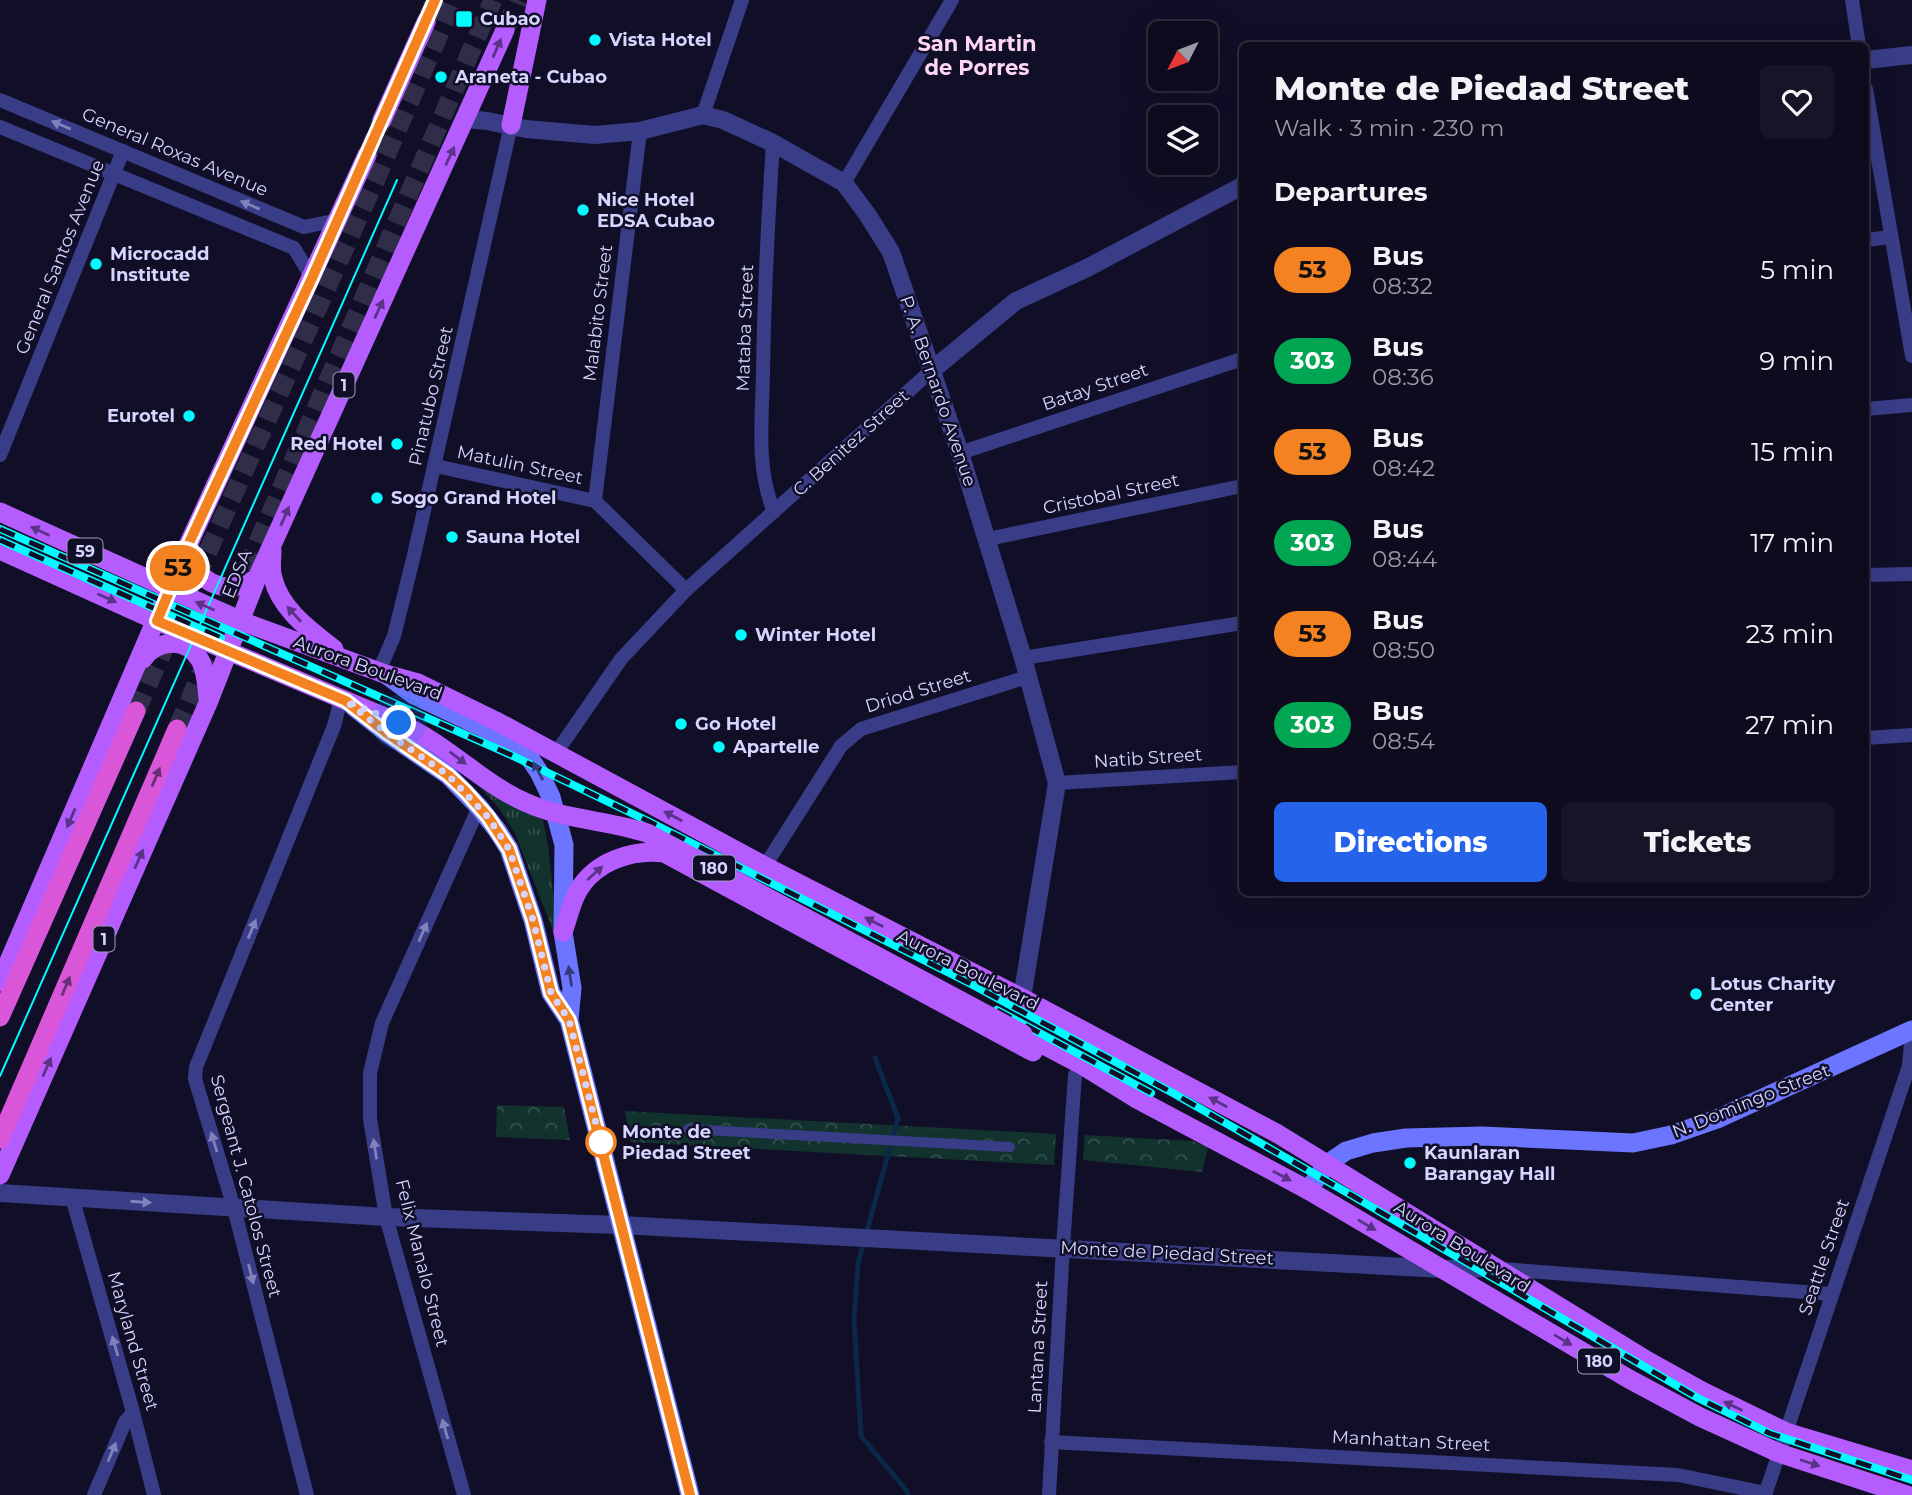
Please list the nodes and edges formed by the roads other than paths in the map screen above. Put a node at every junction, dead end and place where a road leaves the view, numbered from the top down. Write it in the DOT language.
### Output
graph roads {
  1 [pos="537,0"];
  2 [pos="742,0"];
  3 [pos="952,0"];
  4 [pos="1852,0"];
  5 [pos="425,22"];
  6 [pos="505,30"];
  7 [pos="1857,42"];
  8 [pos="1912,55"];
  9 [pos="1869,60"];
  10 [pos="0,100"];
  11 [pos="1869,108"];
  12 [pos="703,115"];
  13 [pos="467,119"];
  14 [pos="382,120"];
  15 [pos="510,125"];
  16 [pos="0,127"];
  17 [pos="640,131"];
  18 [pos="773,143"];
  19 [pos="123,151"];
  20 [pos="367,155"];
  21 [pos="114,175"];
  22 [pos="844,183"];
  23 [pos="1239,188"];
  24 [pos="338,220"];
  25 [pos="295,223"];
  26 [pos="1890,237"];
  27 [pos="1869,240"];
  28 [pos="286,245"];
  29 [pos="312,278"];
  30 [pos="1912,356"];
  31 [pos="1239,360"];
  32 [pos="931,371"];
  33 [pos="1912,405"];
  34 [pos="1869,409"];
  35 [pos="960,453"];
  36 [pos="0,455"];
  37 [pos="436,466"];
  38 [pos="1239,487"];
  39 [pos="595,501"];
  40 [pos="0,512"];
  41 [pos="774,512"];
  42 [pos="988,539"];
  43 [pos="189,543"];
  44 [pos="272,545"];
  45 [pos="0,550"];
  46 [pos="1912,574"];
  47 [pos="1869,575"];
  48 [pos="257,578"];
  49 [pos="169,590"];
  50 [pos="686,590"];
  51 [pos="157,621"];
  52 [pos="241,621"];
  53 [pos="1239,623"];
  54 [pos="228,650"];
  55 [pos="1023,658"];
  56 [pos="345,659"];
  57 [pos="138,666"];
  58 [pos="382,673"];
  59 [pos="1027,677"];
  60 [pos="343,700"];
  61 [pos="208,702"];
  62 [pos="136,712"];
  63 [pos="464,712"];
  64 [pos="177,729"];
  65 [pos="1912,735"];
  66 [pos="1869,738"];
  67 [pos="556,753"];
  68 [pos="1239,772"];
  69 [pos="1057,783"];
  70 [pos="479,807"];
  71 [pos="765,866"];
  72 [pos="563,932"];
  73 [pos="0,982"];
  74 [pos="1023,998"];
  75 [pos="0,1017"];
  76 [pos="569,1020"];
  77 [pos="1912,1031"];
  78 [pos="1075,1075"];
  79 [pos="1136,1098"];
  80 [pos="688,1129"];
  81 [pos="0,1139"];
  82 [pos="1010,1147"];
  83 [pos="1327,1164"];
  84 [pos="0,1175"];
  85 [pos="1308,1190"];
  86 [pos="0,1194"];
  87 [pos="72,1197"];
  88 [pos="234,1208"];
  89 [pos="386,1217"];
  90 [pos="620,1225"];
  91 [pos="1063,1247"];
  92 [pos="1497,1268"];
  93 [pos="1443,1269"];
  94 [pos="1831,1294"];
  95 [pos="133,1412"];
  96 [pos="1786,1432"];
  97 [pos="1051,1442"];
  98 [pos="1779,1453"];
  99 [pos="1912,1470"];
  100 [pos="1765,1494"];
  101 [pos="94,1495"];
  102 [pos="154,1495"];
  103 [pos="307,1495"];
  104 [pos="464,1495"];
  105 [pos="690,1495"];
  106 [pos="1049,1495"];
  107 [pos="1907,1495"];
  1 -- 15 [label="main road"];
  2 -- 12 [label="street"];
  3 -- 22 [label="street"];
  4 -- 7 [label="street"];
  5 -- 14 [label="main road"];
  13 -- 6 [label="main road, EDSA / 1, one-way"];
  8 -- 9 [label="street"];
  19 -- 10 [label="street, General Roxas Avenue, one-way"];
  11 -- 26 [label="street"];
  12 -- 17 [label="street"];
  12 -- 18 [label="street, P. A. Bernardo Avenue"];
  13 -- 15 [label="street"];
  44 -- 13 [label="main road, EDSA / 1, one-way"];
  15 -- 17 [label="street"];
  15 -- 37 [label="street, Pinatubo Street"];
  16 -- 21 [label="street"];
  17 -- 39 [label="street, Malabito Street"];
  18 -- 22 [label="street, P. A. Bernardo Avenue"];
  18 -- 41 [label="street, Mataba Street"];
  19 -- 21 [label="street, General Santos Avenue"];
  25 -- 19 [label="street, General Roxas Avenue, one-way"];
  20 -- 24 [label="main road"];
  21 -- 28 [label="street"];
  21 -- 36 [label="street, General Santos Avenue"];
  22 -- 32 [label="street, P. A. Bernardo Avenue"];
  23 -- 32 [label="street, C. Benitez Street"];
  24 -- 25 [label="street, General Roxas Avenue"];
  24 -- 29 [label="main road"];
  25 -- 28 [label="street"];
  26 -- 27 [label="street"];
  26 -- 30 [label="street"];
  28 -- 29 [label="street"];
  29 -- 43 [label="main road"];
  31 -- 35 [label="street, Batay Street"];
  32 -- 35 [label="street, P. A. Bernardo Avenue"];
  32 -- 41 [label="street, C. Benitez Street"];
  33 -- 34 [label="street"];
  35 -- 42 [label="street, P. A. Bernardo Avenue"];
  37 -- 39 [label="street, Matulin Street"];
  37 -- 58 [label="street, Pinatubo Street"];
  38 -- 42 [label="street, Cristobal Street"];
  39 -- 50 [label="street, Matulin Street"];
  49 -- 40 [label="main road, Aurora Boulevard / 59, one-way"];
  41 -- 50 [label="street, C. Benitez Street"];
  42 -- 55 [label="street, P. A. Bernardo Avenue"];
  43 -- 48 [label="main road"];
  43 -- 49 [label="main road"];
  44 -- 48 [label="main road, EDSA / 1"];
  56 -- 44 [label="main road, one-way"];
  45 -- 51 [label="main road, Aurora Boulevard / 59, one-way"];
  46 -- 47 [label="street"];
  48 -- 52 [label="main road, EDSA / 1"];
  49 -- 51 [label="main road"];
  52 -- 49 [label="main road, Aurora Boulevard / 59, one-way"];
  50 -- 67 [label="street, C. Benitez Street"];
  51 -- 54 [label="main road, Aurora Boulevard / 59"];
  51 -- 57 [label="main road"];
  52 -- 54 [label="main road, EDSA / 1"];
  52 -- 56 [label="main road, Aurora Boulevard / 180"];
  53 -- 55 [label="street"];
  54 -- 60 [label="main road, Aurora Boulevard / 180"];
  54 -- 61 [label="main road, EDSA / 1"];
  55 -- 59 [label="street, P. A. Bernardo Avenue"];
  56 -- 58 [label="main road, Aurora Boulevard / 180"];
  57 -- 61 [label="main road"];
  57 -- 73 [label="main road, one-way"];
  58 -- 63 [label="main road, Aurora Boulevard / 180"];
  59 -- 69 [label="street, P. A. Bernardo Avenue"];
  59 -- 71 [label="street, Driod Street"];
  60 -- 70 [label="main road"];
  60 -- 79 [label="main road, Aurora Boulevard / 180, one-way, bridge"];
  88 -- 60 [label="street, Sergeant J. Catolos Street, one-way"];
  84 -- 61 [label="main road, EDSA / 1, one-way"];
  62 -- 75 [label="highway"];
  63 -- 67 [label="main road, Aurora Boulevard / 180"];
  72 -- 63 [label="main road, one-way"];
  81 -- 64 [label="highway, 1, one-way"];
  65 -- 66 [label="street"];
  71 -- 67 [label="main road, Aurora Boulevard / 180, one-way"];
  68 -- 69 [label="street, Natib Street"];
  69 -- 74 [label="street, P. A. Bernardo Avenue"];
  70 -- 76 [label="main road"];
  89 -- 70 [label="street, Felix Manalo Street, one-way"];
  74 -- 71 [label="main road, Aurora Boulevard / 180, one-way"];
  76 -- 72 [label="main road, one-way"];
  72 -- 78 [label="main road, one-way"];
  83 -- 74 [label="main road, Aurora Boulevard / 180, one-way"];
  76 -- 90 [label="main road"];
  77 -- 83 [label="main road, N. Domingo Street"];
  77 -- 94 [label="street, Seattle Street"];
  78 -- 79 [label="main road"];
  78 -- 91 [label="street, Lantana Street"];
  79 -- 85 [label="main road, Aurora Boulevard / 180, one-way"];
  80 -- 82 [label="street"];
  83 -- 85 [label="main road, N. Domingo Street"];
  83 -- 92 [label="main road, Aurora Boulevard / 180"];
  85 -- 93 [label="main road, Aurora Boulevard / 180, one-way"];
  86 -- 87 [label="street, Monte de Piedad Street"];
  87 -- 88 [label="street, Monte de Piedad Street, one-way"];
  95 -- 87 [label="street, Maryland Street, one-way"];
  88 -- 89 [label="street, Monte de Piedad Street"];
  88 -- 103 [label="street, Sergeant J. Catolos Street, one-way"];
  89 -- 90 [label="street, Monte de Piedad Street"];
  104 -- 89 [label="street, Felix Manalo Street, one-way"];
  90 -- 91 [label="street, Monte de Piedad Street"];
  90 -- 105 [label="main road"];
  91 -- 93 [label="street, Monte de Piedad Street"];
  91 -- 97 [label="street, Lantana Street"];
  92 -- 93 [label="street, Monte de Piedad Street"];
  92 -- 94 [label="street, Monte de Piedad Street"];
  96 -- 92 [label="main road, Aurora Boulevard / 180, one-way"];
  93 -- 98 [label="main road, Aurora Boulevard / 180, one-way"];
  94 -- 96 [label="street, Seattle Street"];
  101 -- 95 [label="street, one-way"];
  95 -- 102 [label="street, Maryland Street"];
  96 -- 98 [label="street, Seattle Street"];
  96 -- 99 [label="main road, Aurora Boulevard / 180"];
  97 -- 100 [label="street, Manhattan Street"];
  97 -- 106 [label="street, Lantana Street"];
  98 -- 100 [label="street, Seattle Street"];
  98 -- 107 [label="main road, Aurora Boulevard / 180, one-way"];
}
